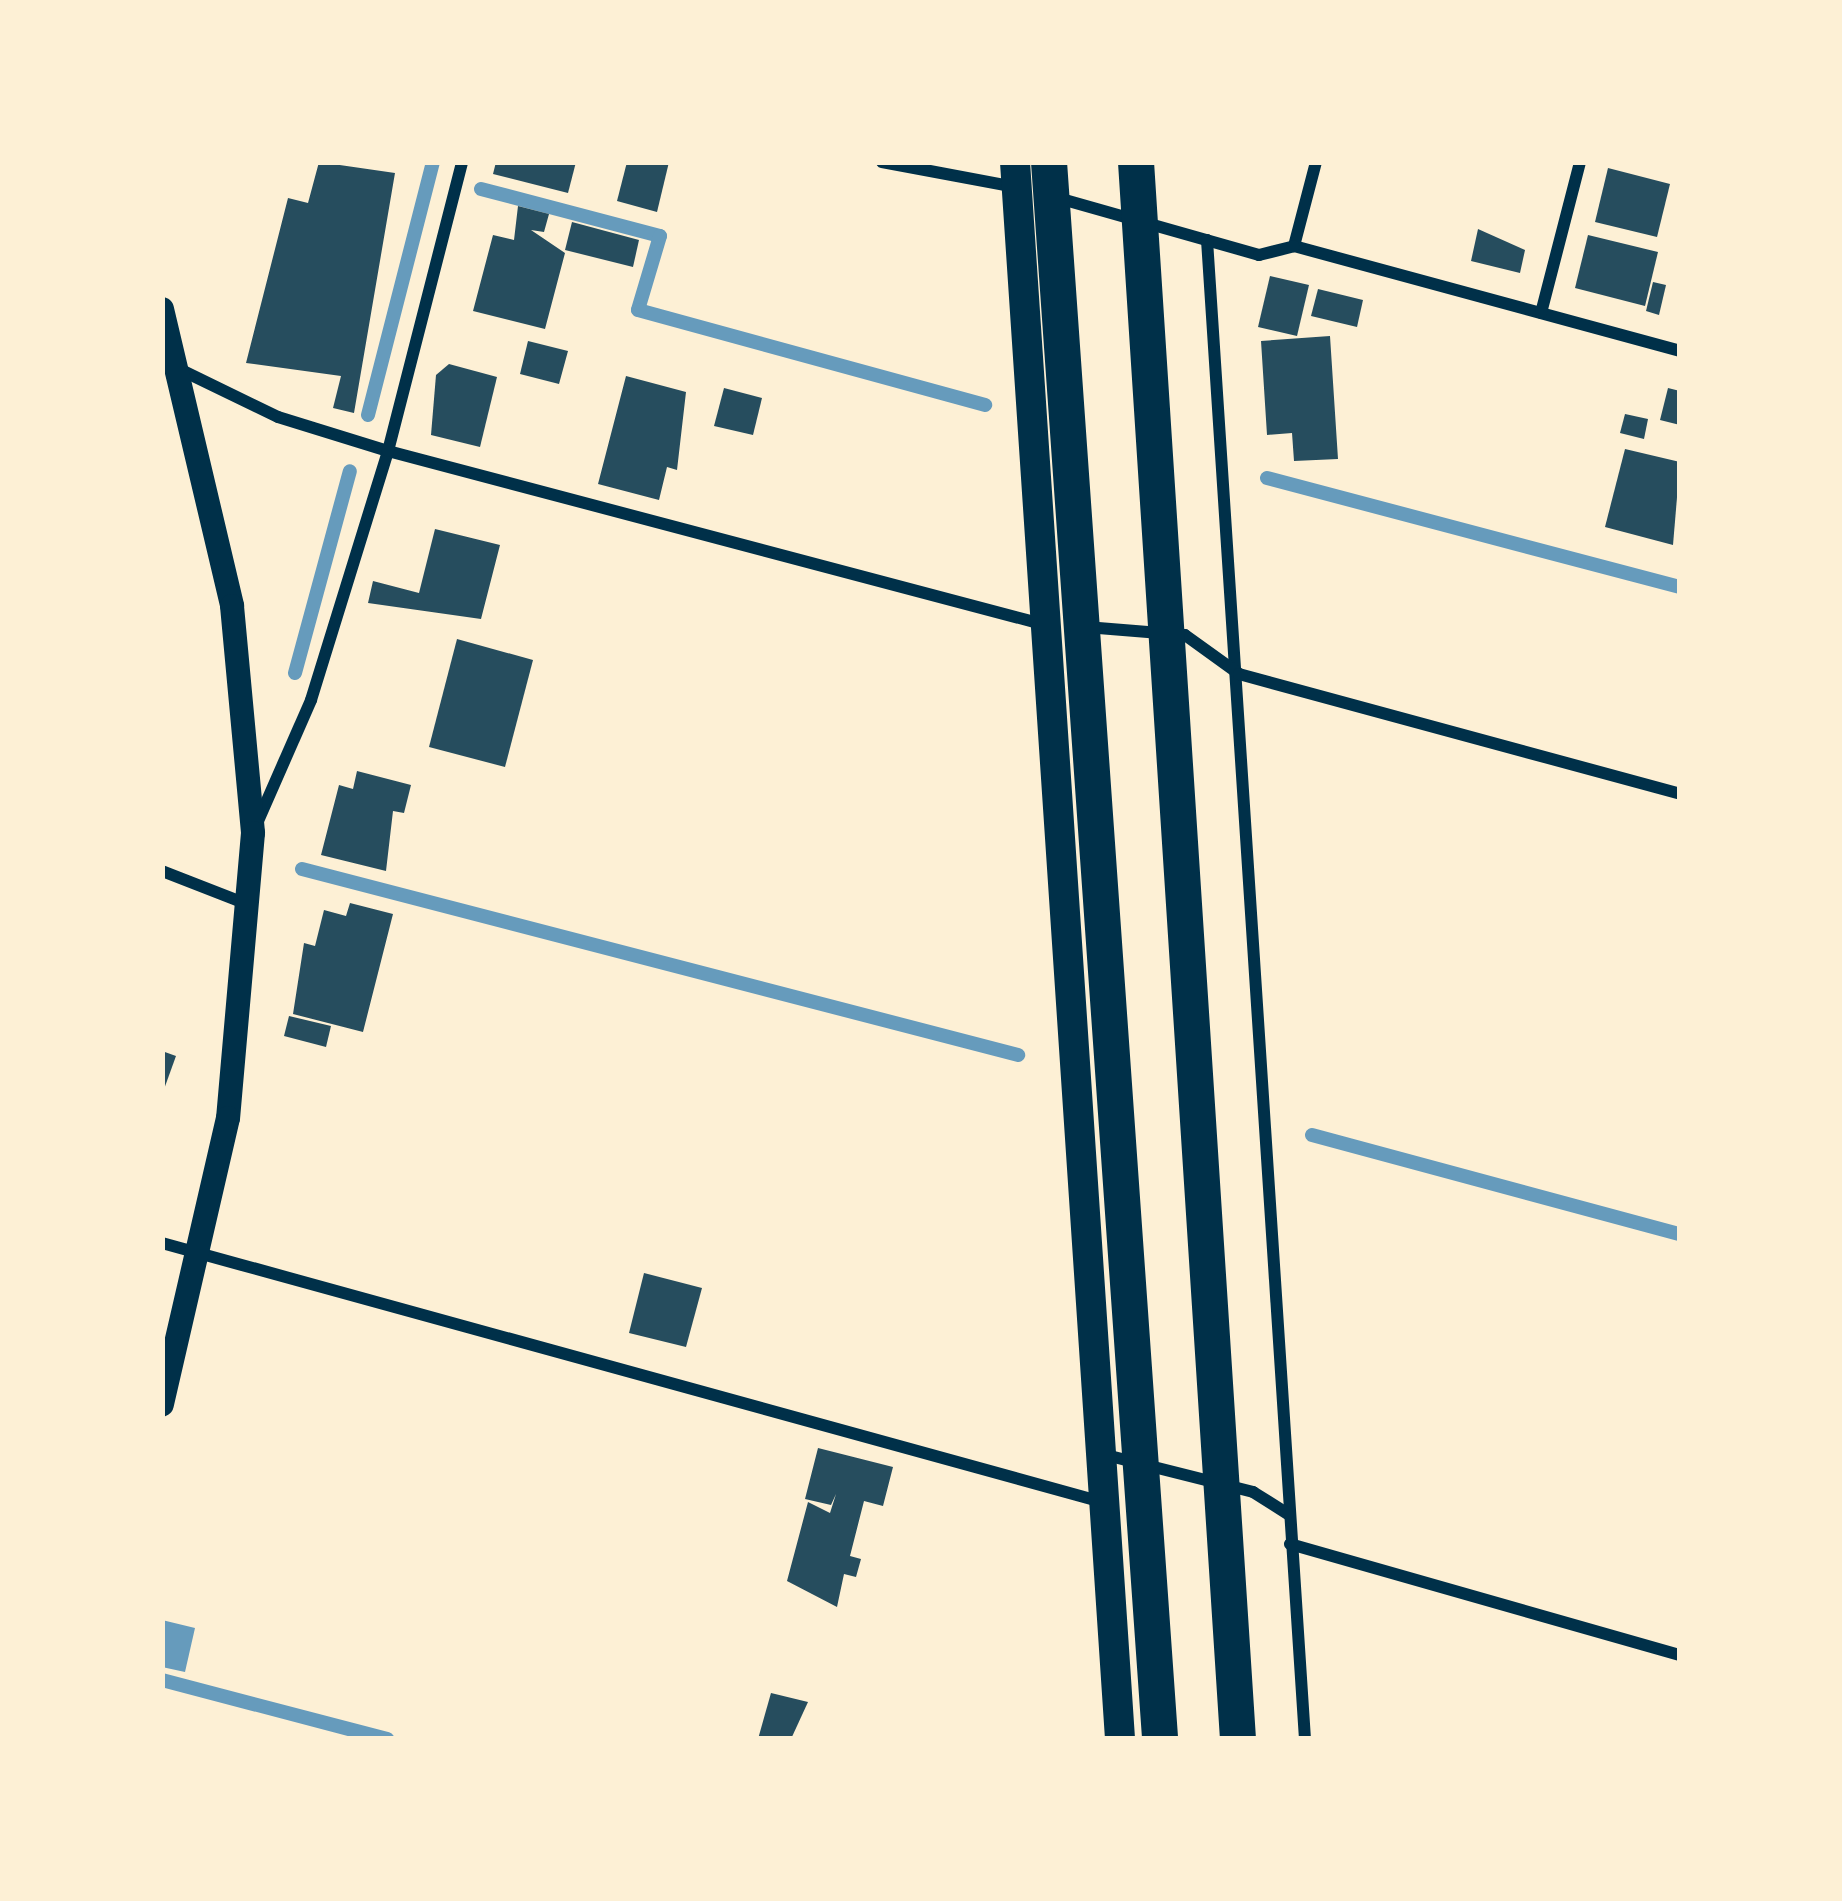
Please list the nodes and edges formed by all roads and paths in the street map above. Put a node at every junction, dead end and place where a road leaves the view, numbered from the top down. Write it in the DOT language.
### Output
graph roads {
  1 [pos="462,162"];
  2 [pos="882,162"];
  3 [pos="1049,162"];
  4 [pos="1136,162"];
  5 [pos="1316,162"];
  6 [pos="1580,162"];
  7 [pos="1017,175"];
  8 [pos="1207,240"];
  9 [pos="1294,246"];
  10 [pos="162,309"];
  11 [pos="1541,313"];
  12 [pos="1680,351"];
  13 [pos="171,365"];
  14 [pos="388,451"];
  15 [pos="1042,624"];
  16 [pos="1239,674"];
  17 [pos="1680,794"];
  18 [pos="253,833"];
  19 [pos="162,871"];
  20 [pos="249,905"];
  21 [pos="162,1243"];
  22 [pos="199,1256"];
  23 [pos="162,1405"];
  24 [pos="1099,1454"];
  25 [pos="1102,1502"];
  26 [pos="1288,1514"];
  27 [pos="1290,1544"];
  28 [pos="1680,1655"];
  29 [pos="1120,1739"];
  30 [pos="1160,1739"];
  31 [pos="1238,1739"];
  32 [pos="1305,1739"];
  1 -- 14 [label="street"];
  2 -- 7 [label="street"];
  3 -- 30 [label="highway"];
  4 -- 31 [label="highway"];
  5 -- 9 [label="street"];
  6 -- 11 [label="street"];
  7 -- 8 [label="street"];
  7 -- 15 [label="main road"];
  8 -- 9 [label="street"];
  8 -- 16 [label="street"];
  9 -- 11 [label="street"];
  10 -- 13 [label="main road"];
  11 -- 12 [label="street"];
  13 -- 14 [label="street"];
  13 -- 18 [label="main road"];
  14 -- 15 [label="street"];
  14 -- 18 [label="street"];
  15 -- 16 [label="street"];
  15 -- 24 [label="main road"];
  16 -- 17 [label="street"];
  16 -- 26 [label="street"];
  18 -- 20 [label="main road"];
  19 -- 20 [label="street"];
  20 -- 22 [label="main road"];
  21 -- 22 [label="street"];
  22 -- 23 [label="main road"];
  22 -- 25 [label="street"];
  24 -- 25 [label="main road"];
  24 -- 26 [label="street"];
  25 -- 29 [label="main road"];
  26 -- 27 [label="street"];
  27 -- 28 [label="street"];
  27 -- 32 [label="street"];
}
